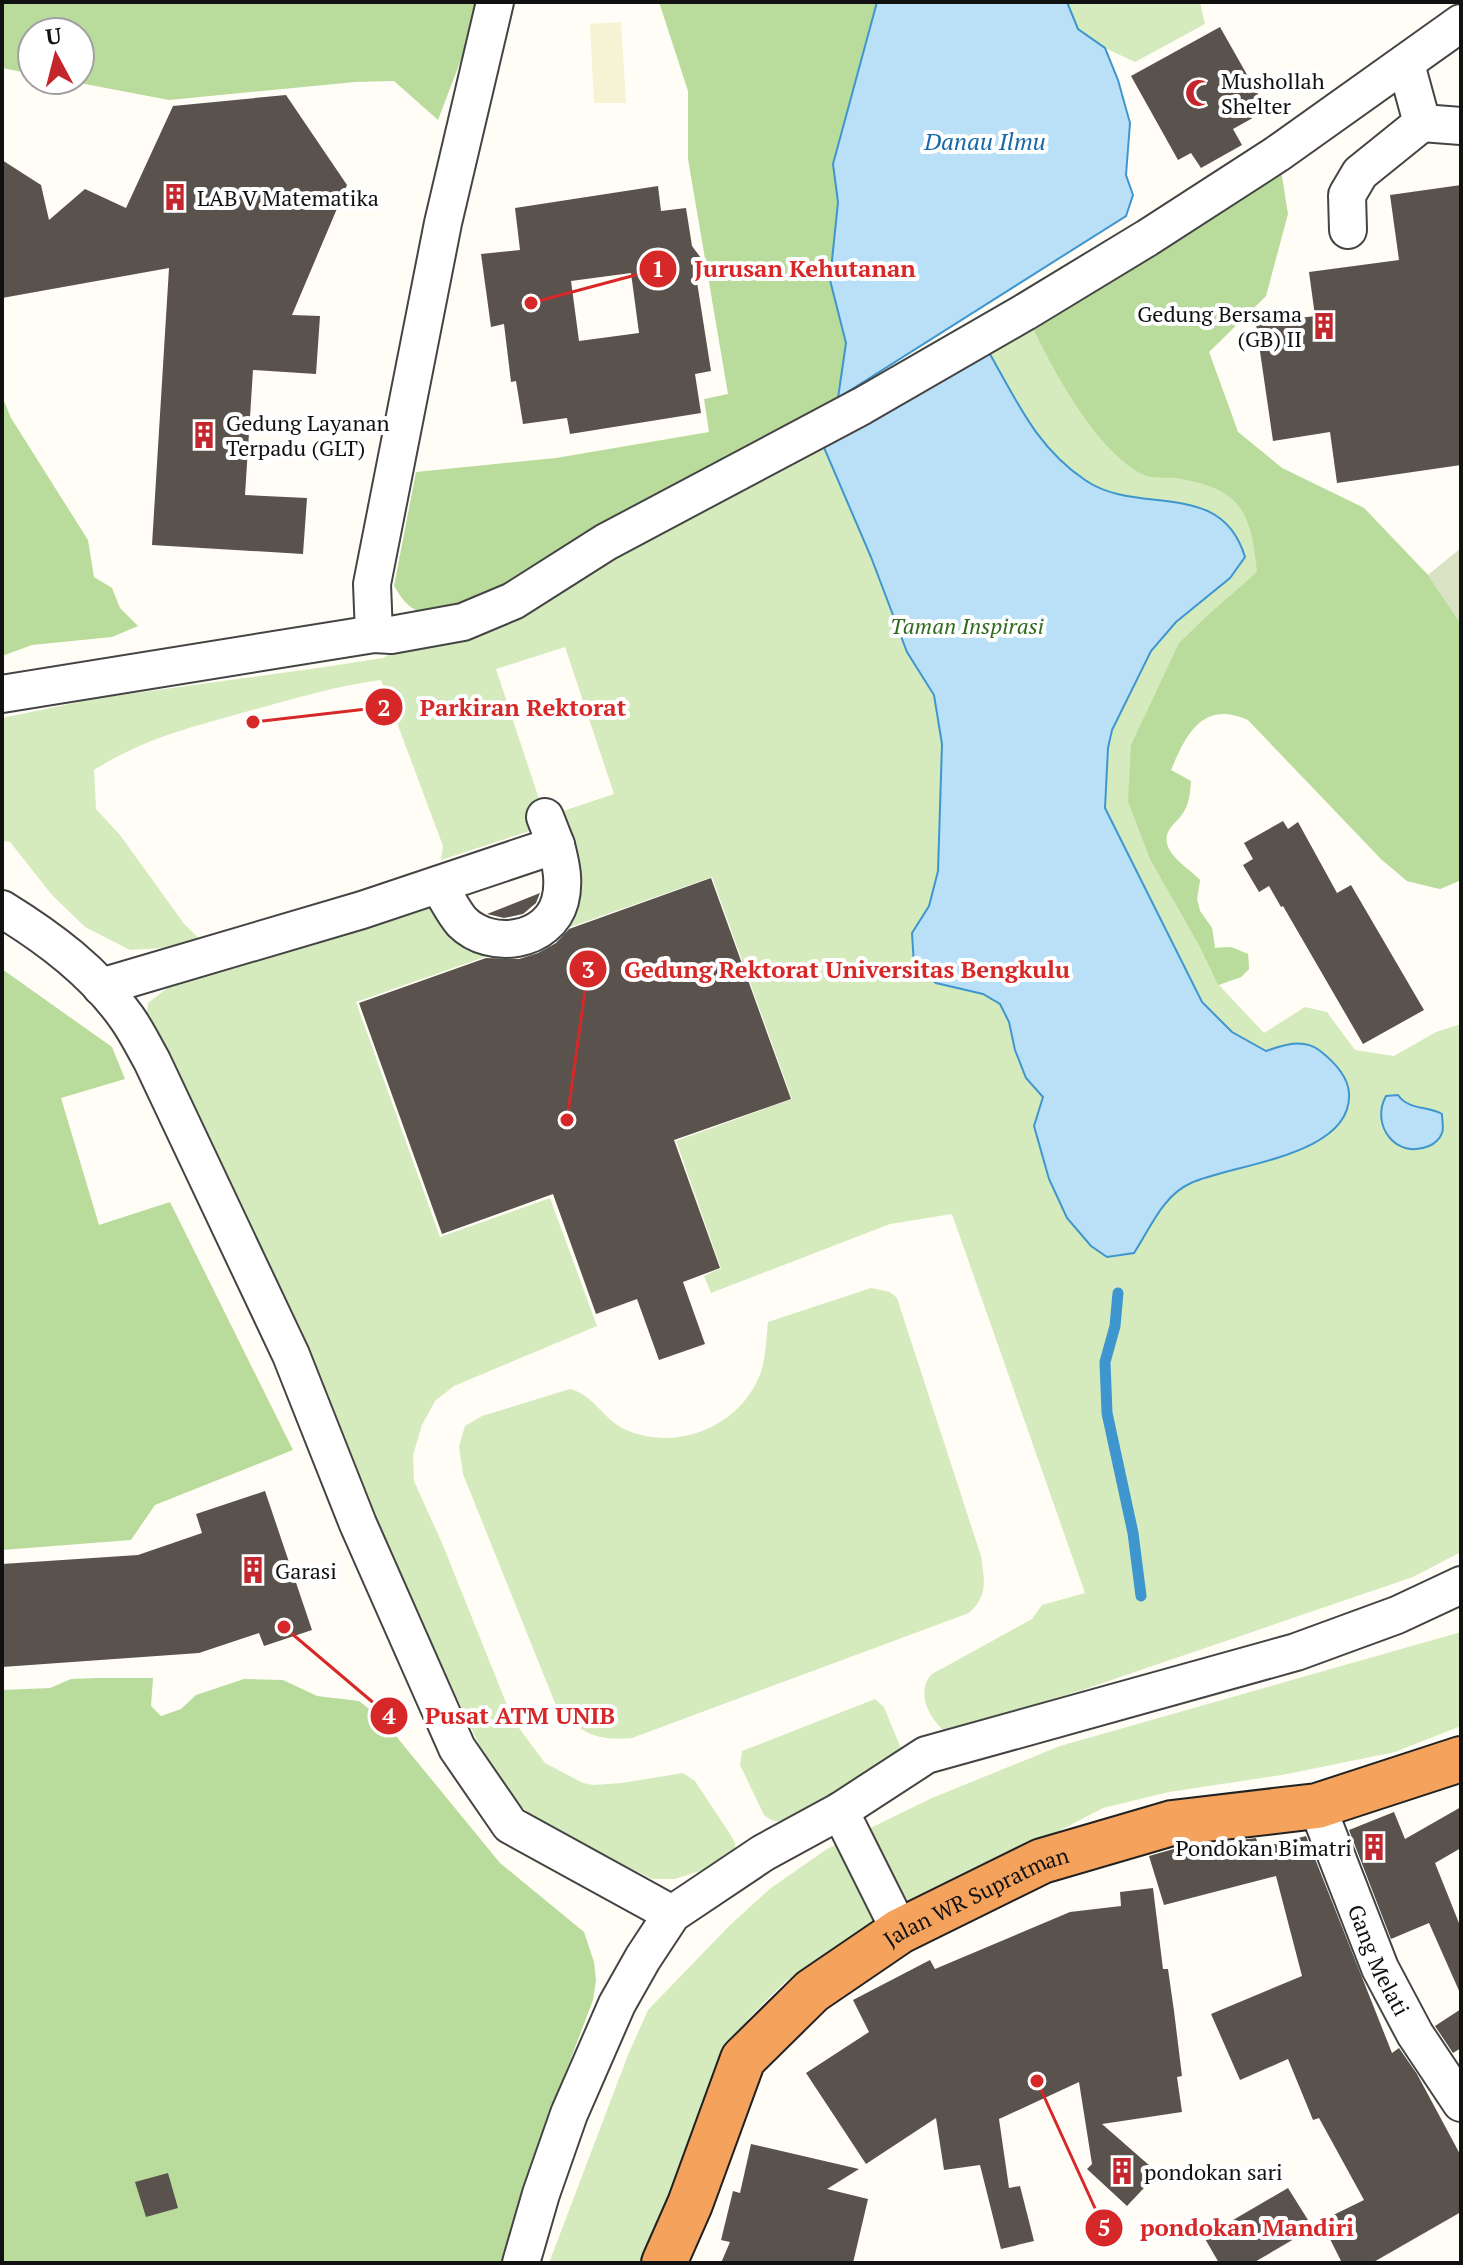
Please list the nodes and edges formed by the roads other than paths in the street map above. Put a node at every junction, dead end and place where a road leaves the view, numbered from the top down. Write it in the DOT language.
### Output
graph roads {
  1 [pos="495,2"];
  2 [pos="1461,23"];
  3 [pos="1406,64"];
  4 [pos="1422,123"];
  5 [pos="1461,126"];
  6 [pos="1348,230"];
  7 [pos="374,634"];
  8 [pos="2,694"];
  9 [pos="438,885"];
  10 [pos="2,909"];
  11 [pos="101,987"];
  12 [pos="1461,1585"];
  13 [pos="1461,1759"];
  14 [pos="1317,1806"];
  15 [pos="840,1811"];
  16 [pos="672,1914"];
  17 [pos="900,1931"];
  18 [pos="1461,2103"];
  19 [pos="521,2263"];
  20 [pos="664,2263"];
  1 -- 7 [label="street"];
  2 -- 3 [label="street"];
  3 -- 4 [label="street"];
  3 -- 7 [label="street"];
  4 -- 5 [label="street"];
  4 -- 6 [label="street"];
  7 -- 8 [label="street"];
  9 -- 9 [label="street"];
  9 -- 11 [label="street"];
  10 -- 11 [label="street"];
  11 -- 16 [label="street"];
  12 -- 15 [label="street"];
  13 -- 14 [label="highway, Jalan WR Supratman"];
  14 -- 17 [label="highway, Jalan WR Supratman"];
  14 -- 18 [label="street, Gang Melati"];
  15 -- 16 [label="street"];
  15 -- 17 [label="street"];
  16 -- 19 [label="street"];
  17 -- 20 [label="highway, Jalan WR Supratman"];
}
